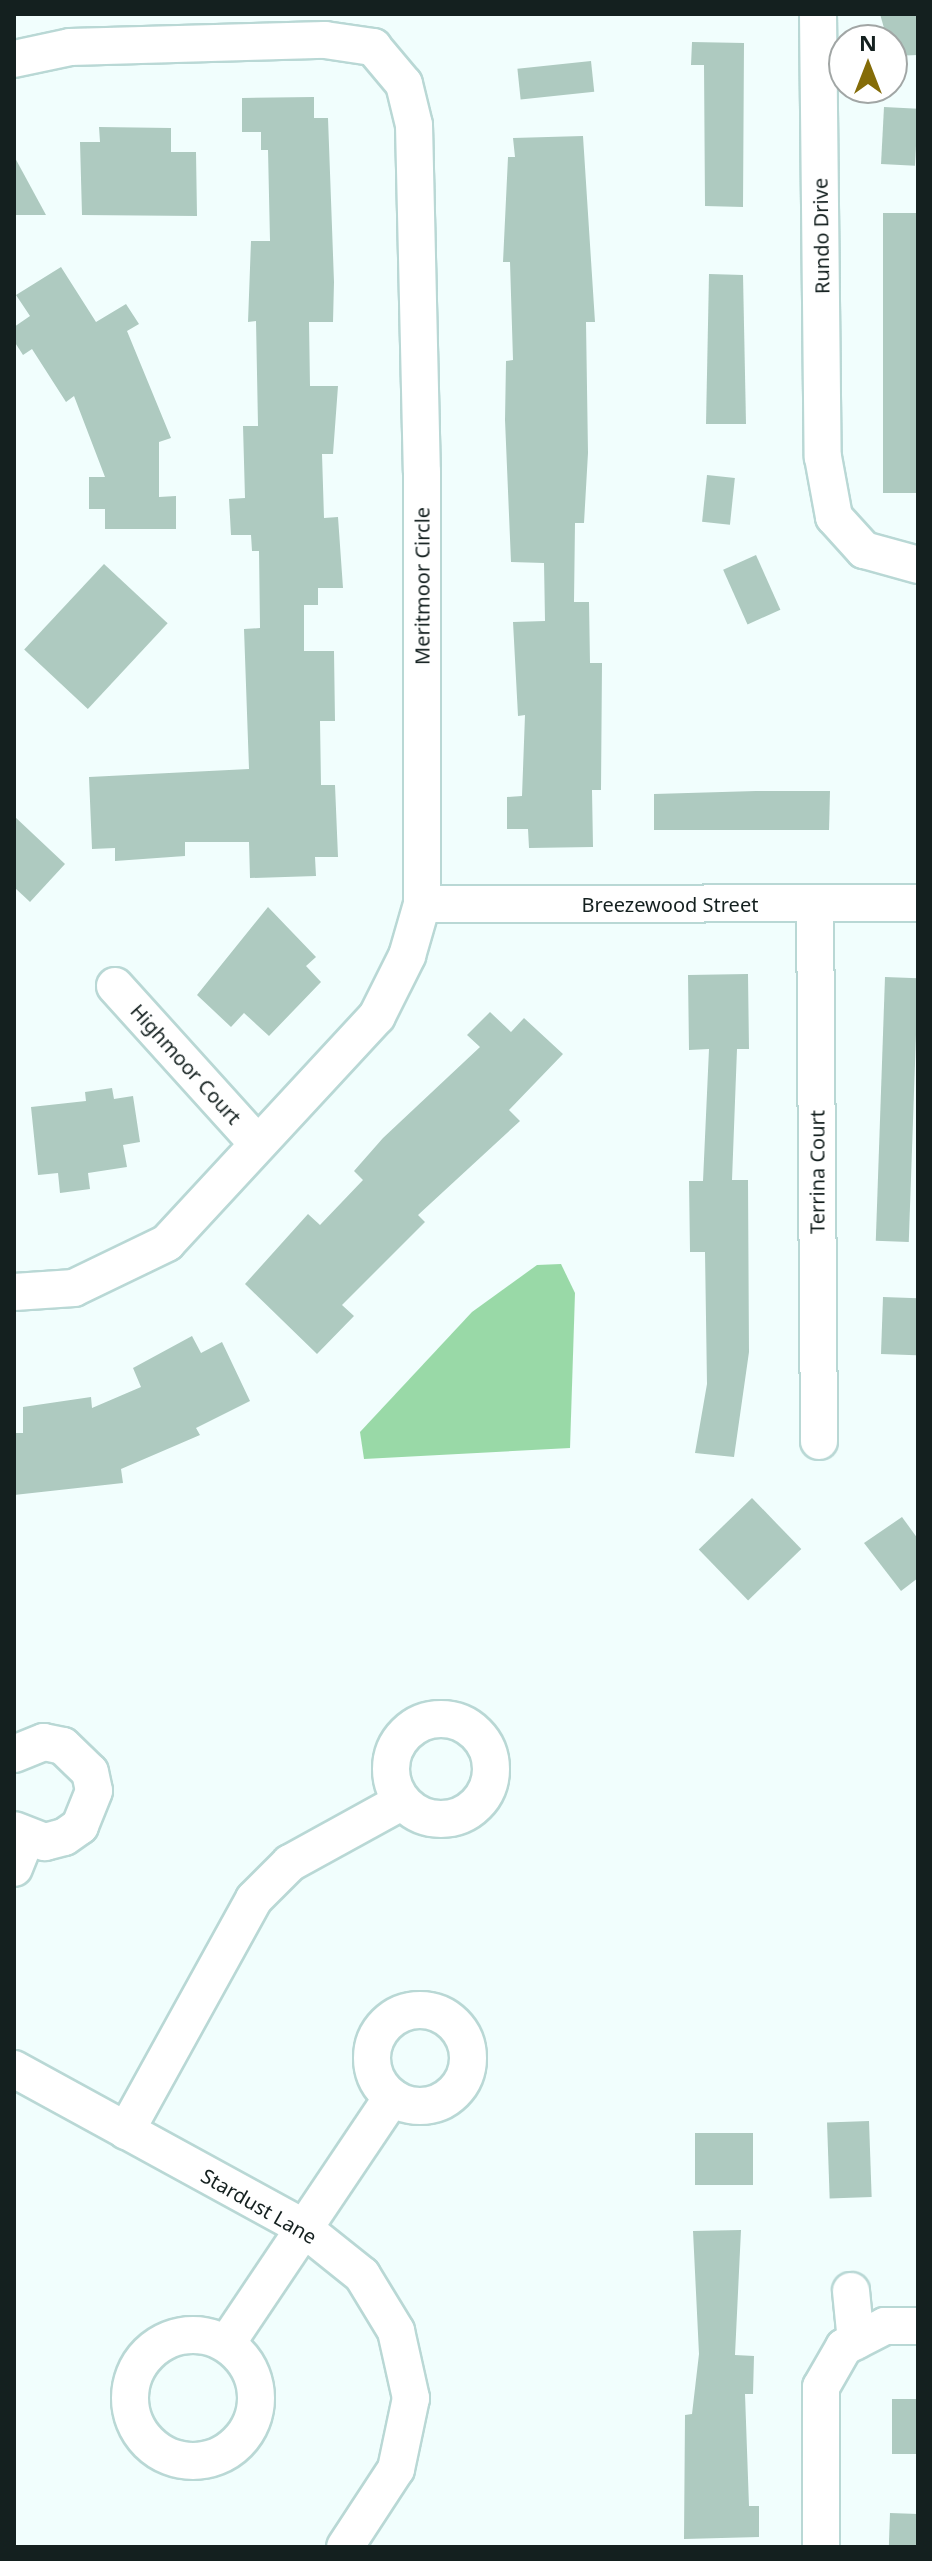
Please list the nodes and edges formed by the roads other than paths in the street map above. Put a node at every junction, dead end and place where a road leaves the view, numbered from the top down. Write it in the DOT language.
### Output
graph roads {
  1 [pos="818,14"];
  2 [pos="14,59"];
  3 [pos="918,565"];
  4 [pos="815,903"];
  5 [pos="918,903"];
  6 [pos="422,904"];
  7 [pos="115,986"];
  8 [pos="257,1143"];
  9 [pos="14,1292"];
  10 [pos="819,1441"];
  11 [pos="14,1754"];
  12 [pos="401,1802"];
  13 [pos="18,1846"];
  14 [pos="14,2069"];
  15 [pos="392,2097"];
  16 [pos="126,2131"];
  17 [pos="302,2227"];
  18 [pos="851,2291"];
  19 [pos="918,2326"];
  20 [pos="856,2341"];
  21 [pos="227,2343"];
  22 [pos="345,2547"];
  23 [pos="821,2547"];
  1 -- 3 [label="street, Rundo Drive"];
  2 -- 6 [label="street, Meritmoor Circle"];
  4 -- 5 [label="street, Breezewood Street"];
  4 -- 6 [label="street, Breezewood Street"];
  4 -- 10 [label="street, Terrina Court"];
  6 -- 8 [label="street, Meritmoor Circle"];
  7 -- 8 [label="street, Highmoor Court"];
  8 -- 9 [label="street, Meritmoor Circle"];
  11 -- 13 [label="street"];
  12 -- 16 [label="street"];
  14 -- 16 [label="street, Stardust Lane"];
  15 -- 17 [label="street"];
  16 -- 17 [label="street, Stardust Lane"];
  17 -- 21 [label="street"];
  17 -- 22 [label="street, Stardust Lane"];
  18 -- 20 [label="street"];
  19 -- 20 [label="street"];
  20 -- 23 [label="street"];
}
